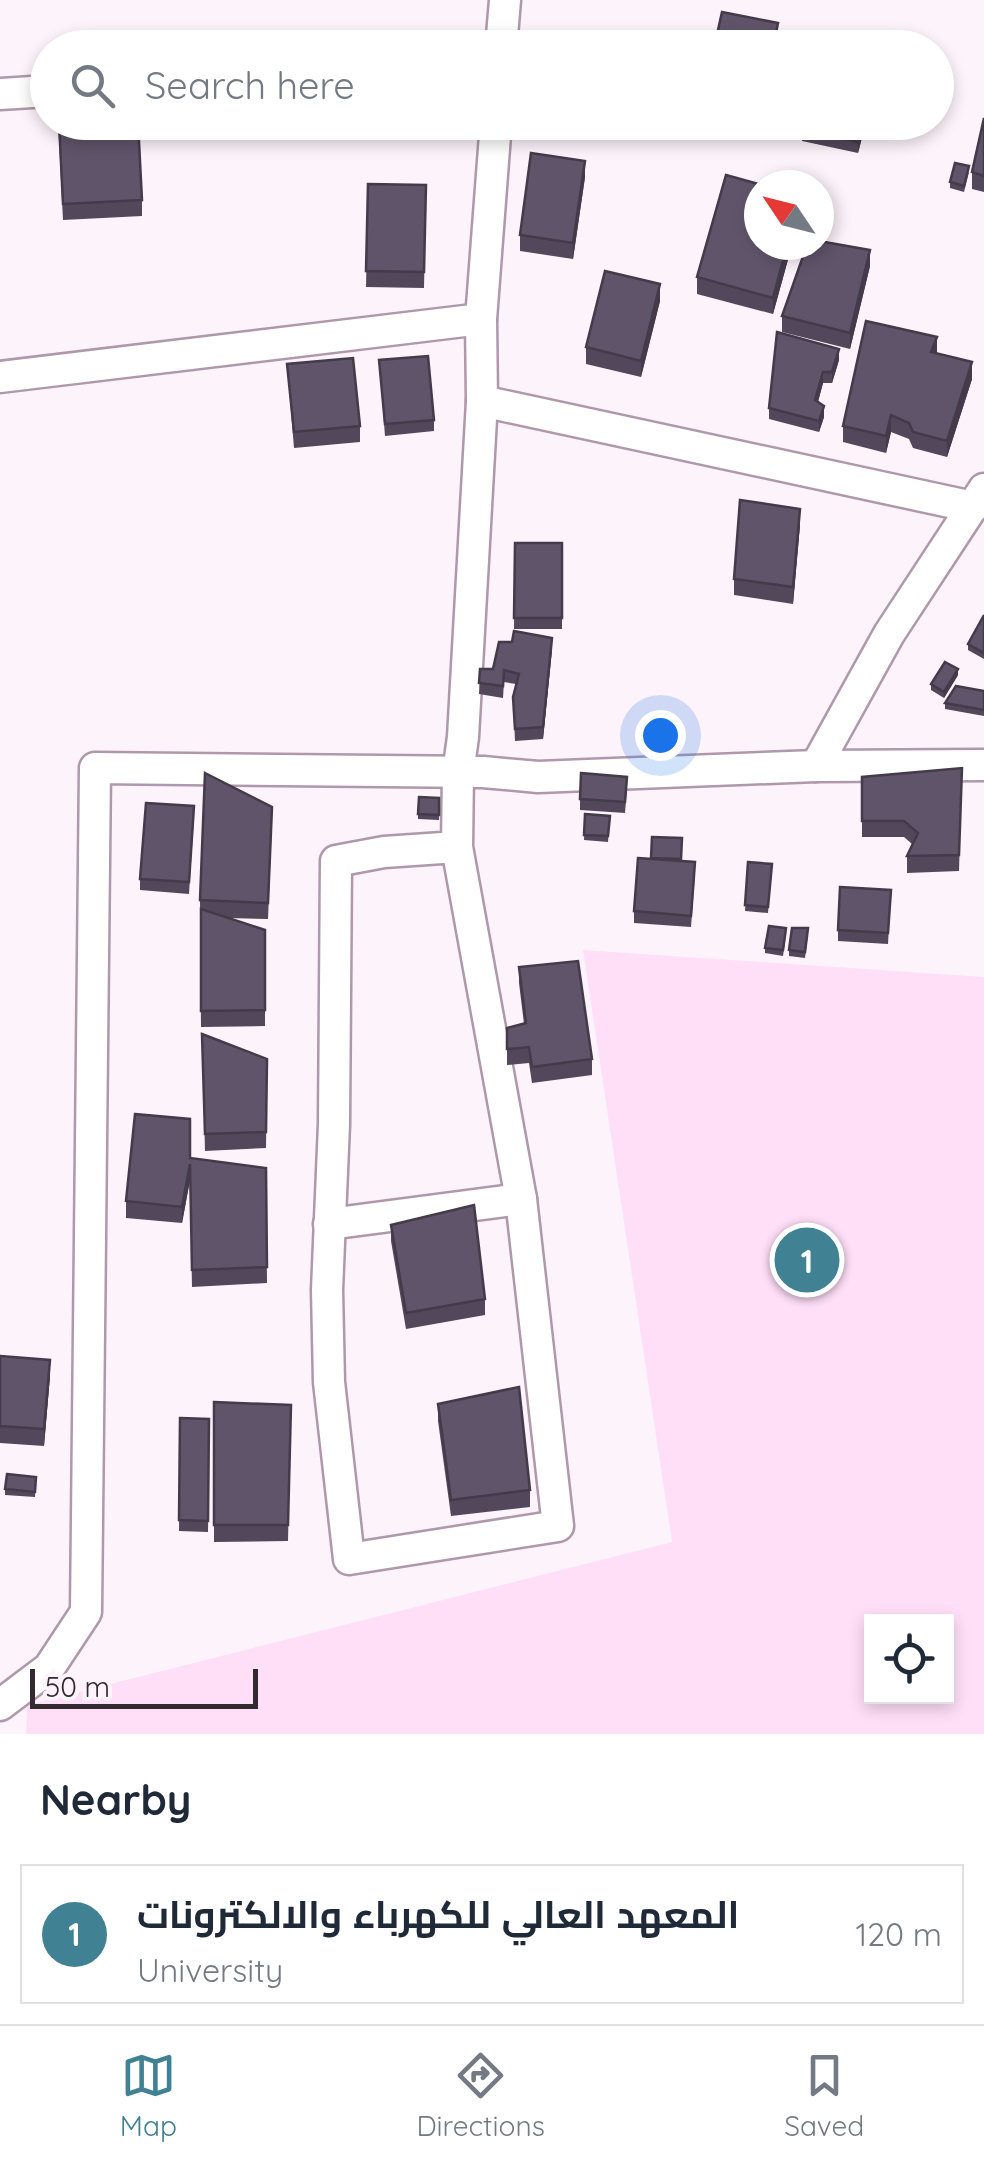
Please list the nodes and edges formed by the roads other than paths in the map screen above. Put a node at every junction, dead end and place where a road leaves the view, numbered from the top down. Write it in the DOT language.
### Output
graph roads {
  1 [pos="505,0"];
  2 [pos="503,30"];
  3 [pos="30,92"];
  4 [pos="0,94"];
  5 [pos="495,140"];
  6 [pos="481,318"];
  7 [pos="0,377"];
  8 [pos="482,400"];
  9 [pos="978,498"];
  10 [pos="984,765"];
  11 [pos="816,766"];
  12 [pos="458,773"];
  13 [pos="458,847"];
  14 [pos="521,1199"];
  15 [pos="330,1224"];
  16 [pos="0,1705"];
  1 -- 2 [label="street"];
  3 -- 4 [label="street"];
  5 -- 6 [label="street"];
  6 -- 7 [label="street"];
  6 -- 8 [label="street"];
  8 -- 9 [label="street"];
  8 -- 12 [label="street"];
  9 -- 11 [label="street"];
  10 -- 11 [label="street"];
  11 -- 12 [label="street"];
  12 -- 13 [label="street"];
  12 -- 16 [label="street"];
  13 -- 14 [label="street"];
  13 -- 15 [label="street"];
  14 -- 15 [label="street"];
  14 -- 15 [label="street"];
}
